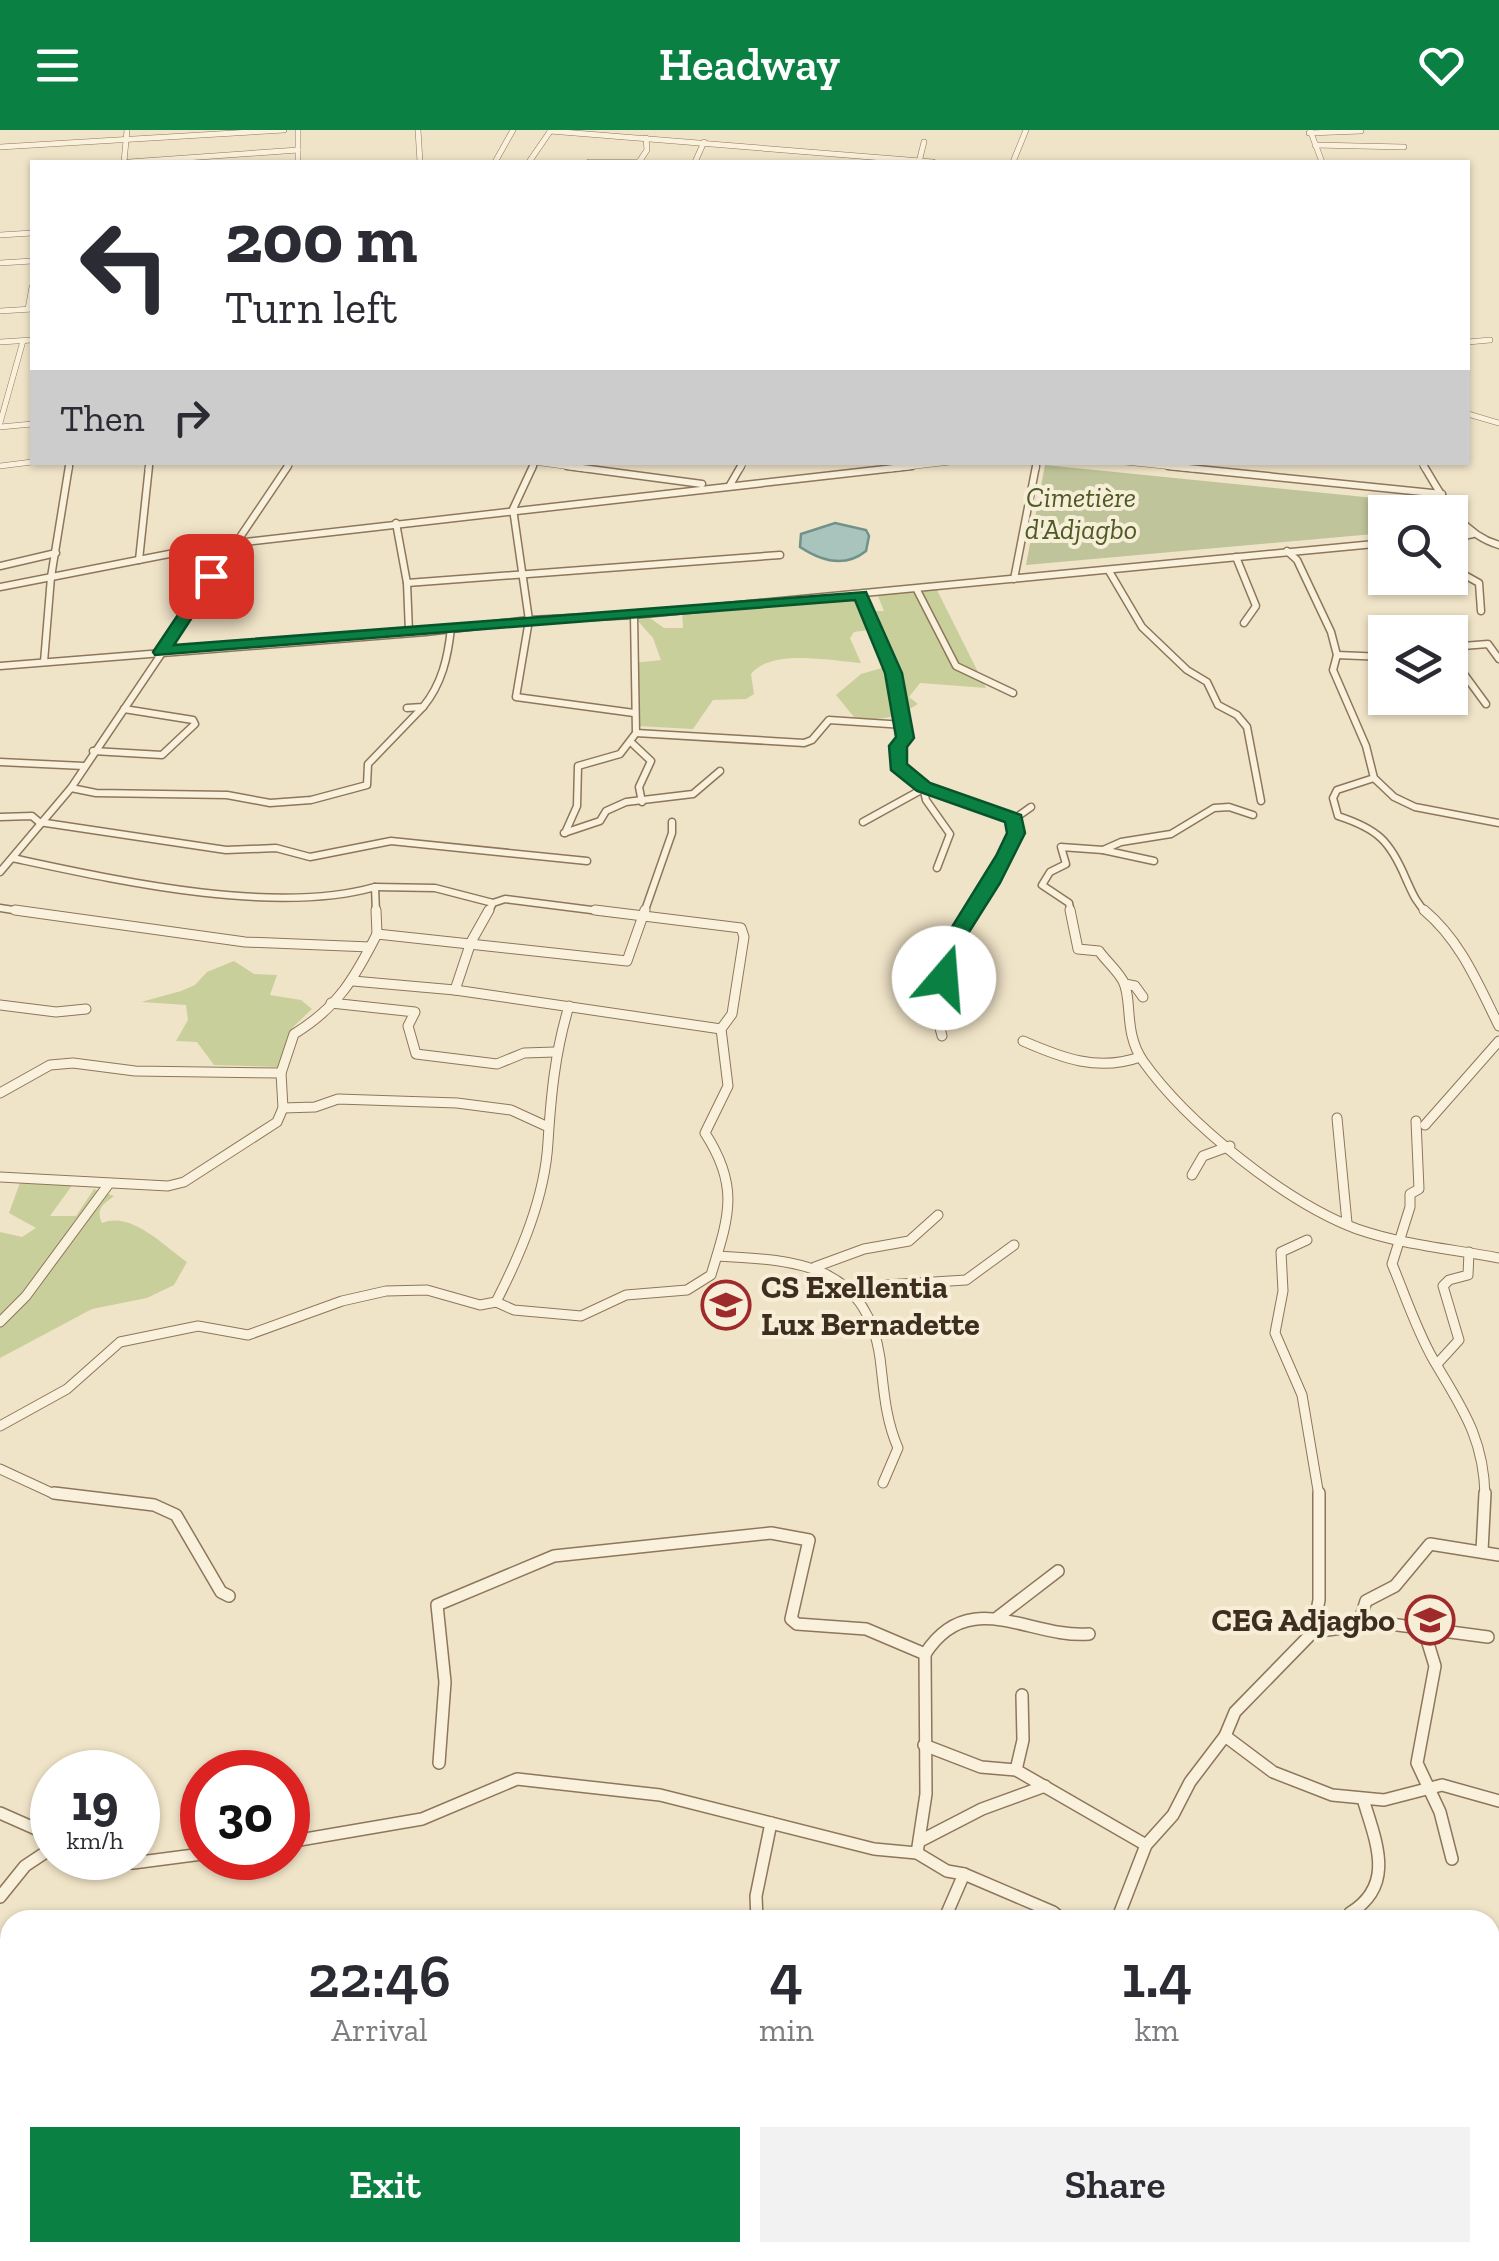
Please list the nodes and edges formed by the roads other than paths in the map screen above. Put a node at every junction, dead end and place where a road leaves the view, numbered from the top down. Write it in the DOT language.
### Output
graph roads {
  1 [pos="128,130"];
  2 [pos="284,130"];
  3 [pos="298,130"];
  4 [pos="418,130"];
  5 [pos="512,130"];
  6 [pos="1026,130"];
  7 [pos="551,131"];
  8 [pos="1360,131"];
  9 [pos="188,132"];
  10 [pos="1310,132"];
  11 [pos="606,133"];
  12 [pos="646,138"];
  13 [pos="126,139"];
  14 [pos="704,142"];
  15 [pos="924,142"];
  16 [pos="1316,145"];
  17 [pos="0,146"];
  18 [pos="1404,147"];
  19 [pos="298,150"];
  20 [pos="126,160"];
  21 [pos="196,160"];
  22 [pos="298,160"];
  23 [pos="420,160"];
  24 [pos="495,160"];
  25 [pos="530,160"];
  26 [pos="640,160"];
  27 [pos="696,160"];
  28 [pos="898,160"];
  29 [pos="920,160"];
  30 [pos="1014,160"];
  31 [pos="1321,160"];
  32 [pos="30,233"];
  33 [pos="0,235"];
  34 [pos="30,261"];
  35 [pos="0,263"];
  36 [pos="30,309"];
  37 [pos="0,311"];
  38 [pos="23,340"];
  39 [pos="30,340"];
  40 [pos="1490,340"];
  41 [pos="0,342"];
  42 [pos="1470,342"];
  43 [pos="1470,415"];
  44 [pos="1499,423"];
  45 [pos="30,424"];
  46 [pos="0,425"];
  47 [pos="30,462"];
  48 [pos="70,465"];
  49 [pos="149,465"];
  50 [pos="289,465"];
  51 [pos="533,465"];
  52 [pos="557,465"];
  53 [pos="742,465"];
  54 [pos="921,465"];
  55 [pos="1036,465"];
  56 [pos="1155,465"];
  57 [pos="1423,465"];
  58 [pos="0,466"];
  59 [pos="730,485"];
  60 [pos="720,486"];
  61 [pos="1442,494"];
  62 [pos="513,509"];
  63 [pos="396,523"];
  64 [pos="1473,534"];
  65 [pos="1468,535"];
  66 [pos="233,544"];
  67 [pos="1368,545"];
  68 [pos="1499,545"];
  69 [pos="1287,552"];
  70 [pos="56,553"];
  71 [pos="780,554"];
  72 [pos="1236,557"];
  73 [pos="139,560"];
  74 [pos="0,566"];
  75 [pos="1109,571"];
  76 [pos="524,573"];
  77 [pos="1468,576"];
  78 [pos="51,577"];
  79 [pos="1014,579"];
  80 [pos="407,583"];
  81 [pos="0,588"];
  82 [pos="917,590"];
  83 [pos="860,595"];
  84 [pos="1482,611"];
  85 [pos="634,615"];
  86 [pos="529,620"];
  87 [pos="1244,623"];
  88 [pos="451,628"];
  89 [pos="409,632"];
  90 [pos="1468,646"];
  91 [pos="161,652"];
  92 [pos="1337,655"];
  93 [pos="1368,656"];
  94 [pos="1499,659"];
  95 [pos="44,662"];
  96 [pos="0,666"];
  97 [pos="1468,680"];
  98 [pos="1013,693"];
  99 [pos="1486,704"];
  100 [pos="423,707"];
  101 [pos="407,708"];
  102 [pos="124,709"];
  103 [pos="634,713"];
  104 [pos="904,725"];
  105 [pos="636,733"];
  106 [pos="633,744"];
  107 [pos="93,751"];
  108 [pos="0,762"];
  109 [pos="84,766"];
  110 [pos="720,771"];
  111 [pos="1374,778"];
  112 [pos="71,788"];
  113 [pos="922,788"];
  114 [pos="1261,801"];
  115 [pos="642,802"];
  116 [pos="1031,807"];
  117 [pos="1253,815"];
  118 [pos="0,817"];
  119 [pos="1014,819"];
  120 [pos="39,822"];
  121 [pos="672,822"];
  122 [pos="864,822"];
  123 [pos="1499,823"];
  124 [pos="1103,850"];
  125 [pos="12,858"];
  126 [pos="587,861"];
  127 [pos="1154,862"];
  128 [pos="937,868"];
  129 [pos="0,872"];
  130 [pos="374,888"];
  131 [pos="493,902"];
  132 [pos="0,908"];
  133 [pos="646,914"];
  134 [pos="377,934"];
  135 [pos="472,942"];
  136 [pos="370,947"];
  137 [pos="353,981"];
  138 [pos="1125,984"];
  139 [pos="455,990"];
  140 [pos="1142,997"];
  141 [pos="330,1004"];
  142 [pos="0,1006"];
  143 [pos="569,1006"];
  144 [pos="86,1009"];
  145 [pos="1499,1026"];
  146 [pos="720,1029"];
  147 [pos="942,1036"];
  148 [pos="1499,1041"];
  149 [pos="1022,1042"];
  150 [pos="555,1052"];
  151 [pos="1140,1057"];
  152 [pos="282,1073"];
  153 [pos="0,1093"];
  154 [pos="283,1108"];
  155 [pos="1338,1118"];
  156 [pos="546,1126"];
  157 [pos="1230,1146"];
  158 [pos="1192,1175"];
  159 [pos="0,1177"];
  160 [pos="108,1185"];
  161 [pos="938,1215"];
  162 [pos="1347,1223"];
  163 [pos="1398,1239"];
  164 [pos="1307,1240"];
  165 [pos="1014,1245"];
  166 [pos="1469,1252"];
  167 [pos="718,1256"];
  168 [pos="1499,1258"];
  169 [pos="815,1268"];
  170 [pos="851,1296"];
  171 [pos="496,1302"];
  172 [pos="0,1322"];
  173 [pos="1438,1363"];
  174 [pos="0,1426"];
  175 [pos="0,1469"];
  176 [pos="883,1483"];
  177 [pos="1482,1551"];
  178 [pos="1499,1555"];
  179 [pos="1058,1572"];
  180 [pos="229,1596"];
  181 [pos="998,1617"];
  182 [pos="1360,1620"];
  183 [pos="1424,1630"];
  184 [pos="1312,1632"];
  185 [pos="1089,1634"];
  186 [pos="1488,1637"];
  187 [pos="925,1654"];
  188 [pos="1022,1696"];
  189 [pos="1225,1736"];
  190 [pos="924,1745"];
  191 [pos="439,1763"];
  192 [pos="1016,1770"];
  193 [pos="1045,1786"];
  194 [pos="1425,1787"];
  195 [pos="1363,1799"];
  196 [pos="1499,1801"];
  197 [pos="0,1813"];
  198 [pos="772,1823"];
  199 [pos="30,1826"];
  200 [pos="310,1838"];
  201 [pos="1146,1845"];
  202 [pos="919,1847"];
  203 [pos="1452,1859"];
  204 [pos="30,1863"];
  205 [pos="964,1874"];
  206 [pos="0,1897"];
  207 [pos="757,1910"];
  208 [pos="948,1910"];
  209 [pos="1047,1910"];
  210 [pos="1120,1910"];
  211 [pos="1355,1910"];
  1 -- 13 [label="street"];
  2 -- 9 [label="street"];
  3 -- 19 [label="street"];
  4 -- 23 [label="street"];
  5 -- 24 [label="street"];
  6 -- 30 [label="street"];
  7 -- 11 [label="street"];
  7 -- 25 [label="street"];
  8 -- 10 [label="street"];
  9 -- 13 [label="street"];
  10 -- 16 [label="street"];
  11 -- 12 [label="street"];
  12 -- 14 [label="street"];
  12 -- 26 [label="street"];
  13 -- 17 [label="street"];
  13 -- 20 [label="street"];
  14 -- 27 [label="street"];
  14 -- 28 [label="street"];
  15 -- 29 [label="street"];
  16 -- 18 [label="street"];
  16 -- 31 [label="street"];
  19 -- 21 [label="street"];
  19 -- 22 [label="street"];
  32 -- 33 [label="street"];
  34 -- 35 [label="street"];
  36 -- 37 [label="street"];
  38 -- 39 [label="street"];
  38 -- 41 [label="street"];
  38 -- 46 [label="street"];
  40 -- 42 [label="street"];
  43 -- 44 [label="street"];
  45 -- 46 [label="street"];
  47 -- 58 [label="street"];
  48 -- 70 [label="street"];
  49 -- 73 [label="street"];
  50 -- 66 [label="street"];
  51 -- 62 [label="street"];
  52 -- 60 [label="street"];
  53 -- 59 [label="street"];
  54 -- 59 [label="street"];
  55 -- 79 [label="street"];
  56 -- 61 [label="street"];
  57 -- 61 [label="street"];
  59 -- 60 [label="street"];
  60 -- 62 [label="street"];
  61 -- 64 [label="street"];
  62 -- 63 [label="street"];
  62 -- 76 [label="street"];
  63 -- 66 [label="street"];
  63 -- 80 [label="street"];
  64 -- 65 [label="street"];
  64 -- 68 [label="street"];
  66 -- 73 [label="street"];
  66 -- 91 [label="street"];
  67 -- 69 [label="street"];
  69 -- 72 [label="street"];
  69 -- 92 [label="street"];
  70 -- 74 [label="street"];
  70 -- 78 [label="street"];
  71 -- 76 [label="street"];
  72 -- 75 [label="street"];
  72 -- 87 [label="street"];
  73 -- 78 [label="street"];
  75 -- 79 [label="street"];
  75 -- 114 [label="street"];
  76 -- 80 [label="street"];
  76 -- 86 [label="street"];
  77 -- 84 [label="street"];
  78 -- 81 [label="street"];
  78 -- 95 [label="street"];
  79 -- 82 [label="street"];
  80 -- 89 [label="street"];
  82 -- 83 [label="street"];
  82 -- 98 [label="street"];
  83 -- 85 [label="street"];
  83 -- 104 [label="street"];
  85 -- 86 [label="street"];
  85 -- 103 [label="street"];
  86 -- 88 [label="street"];
  86 -- 103 [label="street"];
  88 -- 89 [label="street"];
  88 -- 100 [label="street"];
  89 -- 91 [label="street"];
  90 -- 94 [label="street"];
  91 -- 95 [label="street"];
  91 -- 102 [label="street"];
  92 -- 93 [label="street"];
  92 -- 111 [label="street"];
  95 -- 96 [label="street"];
  97 -- 99 [label="street"];
  100 -- 101 [label="street"];
  100 -- 112 [label="street"];
  102 -- 107 [label="street"];
  102 -- 107 [label="street"];
  103 -- 105 [label="street"];
  104 -- 105 [label="street"];
  104 -- 113 [label="street"];
  105 -- 106 [label="street"];
  106 -- 115 [label="street"];
  106 -- 115 [label="street"];
  107 -- 109 [label="street"];
  108 -- 109 [label="street"];
  109 -- 112 [label="street"];
  110 -- 115 [label="street"];
  111 -- 123 [label="street"];
  111 -- 145 [label="street"];
  112 -- 120 [label="street"];
  113 -- 119 [label="street"];
  113 -- 122 [label="street"];
  113 -- 128 [label="street"];
  116 -- 119 [label="street"];
  117 -- 124 [label="street"];
  118 -- 120 [label="street"];
  119 -- 147 [label="street"];
  120 -- 125 [label="street"];
  120 -- 126 [label="street"];
  121 -- 133 [label="street"];
  124 -- 127 [label="street"];
  124 -- 138 [label="street"];
  125 -- 129 [label="street"];
  125 -- 130 [label="street"];
  130 -- 131 [label="street"];
  130 -- 134 [label="street"];
  131 -- 133 [label="street"];
  131 -- 135 [label="street"];
  132 -- 136 [label="street"];
  133 -- 135 [label="street"];
  133 -- 146 [label="street"];
  134 -- 135 [label="street"];
  134 -- 136 [label="street"];
  135 -- 139 [label="street"];
  136 -- 137 [label="street"];
  137 -- 139 [label="street"];
  137 -- 141 [label="street"];
  138 -- 140 [label="street"];
  138 -- 151 [label="street"];
  139 -- 143 [label="street"];
  141 -- 150 [label="street"];
  141 -- 152 [label="street"];
  142 -- 144 [label="street"];
  143 -- 146 [label="street"];
  143 -- 150 [label="street"];
  146 -- 167 [label="street"];
  148 -- 163 [label="street"];
  149 -- 151 [label="street"];
  150 -- 156 [label="street"];
  151 -- 157 [label="street"];
  152 -- 153 [label="street"];
  152 -- 154 [label="street"];
  154 -- 156 [label="street"];
  154 -- 160 [label="street"];
  155 -- 162 [label="street"];
  156 -- 171 [label="street"];
  157 -- 158 [label="street"];
  157 -- 162 [label="street"];
  159 -- 160 [label="street"];
  160 -- 172 [label="street"];
  161 -- 169 [label="street"];
  162 -- 163 [label="street"];
  163 -- 166 [label="street"];
  163 -- 173 [label="street"];
  164 -- 184 [label="street"];
  165 -- 170 [label="street"];
  166 -- 168 [label="street"];
  166 -- 173 [label="street"];
  167 -- 169 [label="street"];
  167 -- 171 [label="street"];
  169 -- 170 [label="street"];
  170 -- 176 [label="street"];
  171 -- 174 [label="street"];
  173 -- 177 [label="street"];
  175 -- 180 [label="street"];
  177 -- 178 [label="street"];
  177 -- 182 [label="street"];
  179 -- 181 [label="street"];
  181 -- 185 [label="street"];
  181 -- 187 [label="street"];
  182 -- 183 [label="street"];
  182 -- 184 [label="street"];
  183 -- 186 [label="street"];
  183 -- 194 [label="street"];
  184 -- 189 [label="street"];
  187 -- 190 [label="street"];
  187 -- 191 [label="street"];
  188 -- 192 [label="street"];
  189 -- 195 [label="street"];
  189 -- 201 [label="street"];
  190 -- 192 [label="street"];
  190 -- 202 [label="street"];
  192 -- 193 [label="street"];
  193 -- 201 [label="street"];
  193 -- 202 [label="street"];
  194 -- 195 [label="street"];
  194 -- 196 [label="street"];
  194 -- 203 [label="street"];
  195 -- 211 [label="street"];
  197 -- 199 [label="street"];
  198 -- 200 [label="street"];
  198 -- 202 [label="street"];
  198 -- 207 [label="street"];
  201 -- 210 [label="street"];
  202 -- 205 [label="street"];
  204 -- 206 [label="street"];
  205 -- 208 [label="street"];
  205 -- 209 [label="street"];
}
